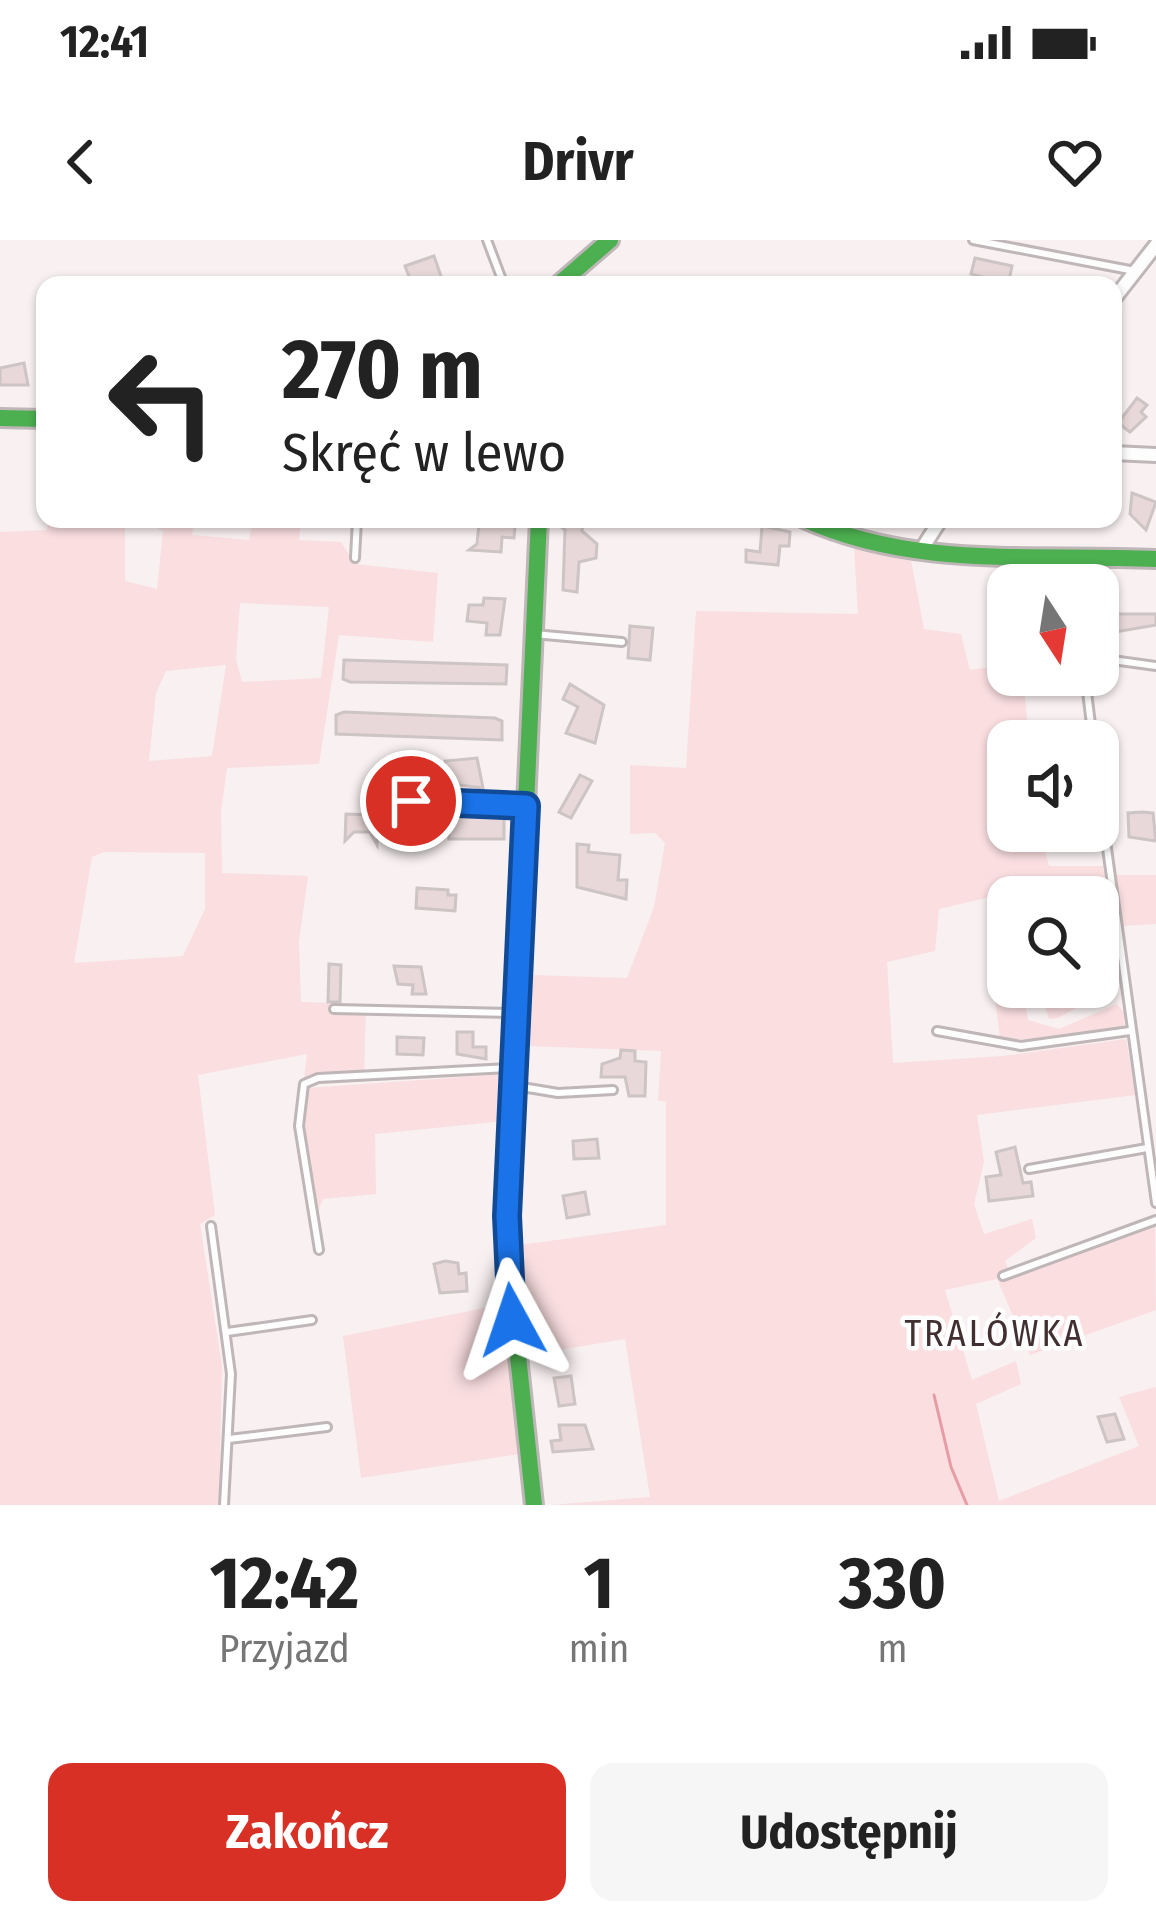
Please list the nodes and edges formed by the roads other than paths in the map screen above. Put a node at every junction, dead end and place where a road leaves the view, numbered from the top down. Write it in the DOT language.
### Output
graph roads {
  1 [pos="487,240"];
  2 [pos="610,240"];
  3 [pos="973,240"];
  4 [pos="1156,245"];
  5 [pos="1135,272"];
  6 [pos="501,276"];
  7 [pos="569,276"];
  8 [pos="1122,289"];
  9 [pos="0,418"];
  10 [pos="36,419"];
  11 [pos="1122,453"];
  12 [pos="1156,455"];
  13 [pos="357,528"];
  14 [pos="538,528"];
  15 [pos="823,528"];
  16 [pos="935,528"];
  17 [pos="920,552"];
  18 [pos="1071,554"];
  19 [pos="355,558"];
  20 [pos="1156,559"];
  21 [pos="1072,564"];
  22 [pos="531,634"];
  23 [pos="622,643"];
  24 [pos="1119,661"];
  25 [pos="1156,666"];
  26 [pos="393,806"];
  27 [pos="526,806"];
  28 [pos="1107,852"];
  29 [pos="334,1010"];
  30 [pos="515,1014"];
  31 [pos="937,1031"];
  32 [pos="1130,1031"];
  33 [pos="512,1077"];
  34 [pos="613,1090"];
  35 [pos="1147,1148"];
  36 [pos="1029,1168"];
  37 [pos="1156,1203"];
  38 [pos="1156,1220"];
  39 [pos="211,1226"];
  40 [pos="319,1250"];
  41 [pos="1003,1276"];
  42 [pos="312,1319"];
  43 [pos="225,1333"];
  44 [pos="327,1427"];
  45 [pos="228,1438"];
  46 [pos="224,1505"];
  47 [pos="534,1505"];
  1 -- 6 [label="lane"];
  2 -- 7 [label="street"];
  3 -- 5 [label="lane"];
  4 -- 5 [label="street"];
  5 -- 8 [label="street"];
  9 -- 10 [label="street"];
  11 -- 12 [label="street"];
  13 -- 19 [label="lane"];
  14 -- 22 [label="street"];
  15 -- 17 [label="street"];
  16 -- 17 [label="street"];
  17 -- 18 [label="street"];
  18 -- 20 [label="street"];
  18 -- 21 [label="lane"];
  22 -- 23 [label="lane"];
  22 -- 27 [label="street"];
  24 -- 25 [label="lane"];
  26 -- 27 [label="lane"];
  27 -- 30 [label="street"];
  28 -- 32 [label="lane"];
  29 -- 30 [label="lane"];
  30 -- 33 [label="street"];
  31 -- 32 [label="lane"];
  32 -- 35 [label="lane"];
  33 -- 34 [label="lane"];
  33 -- 40 [label="lane"];
  33 -- 47 [label="street"];
  35 -- 36 [label="lane"];
  35 -- 37 [label="lane"];
  38 -- 41 [label="lane"];
  39 -- 43 [label="lane"];
  42 -- 43 [label="lane"];
  43 -- 45 [label="lane"];
  44 -- 45 [label="lane"];
  45 -- 46 [label="lane"];
}
